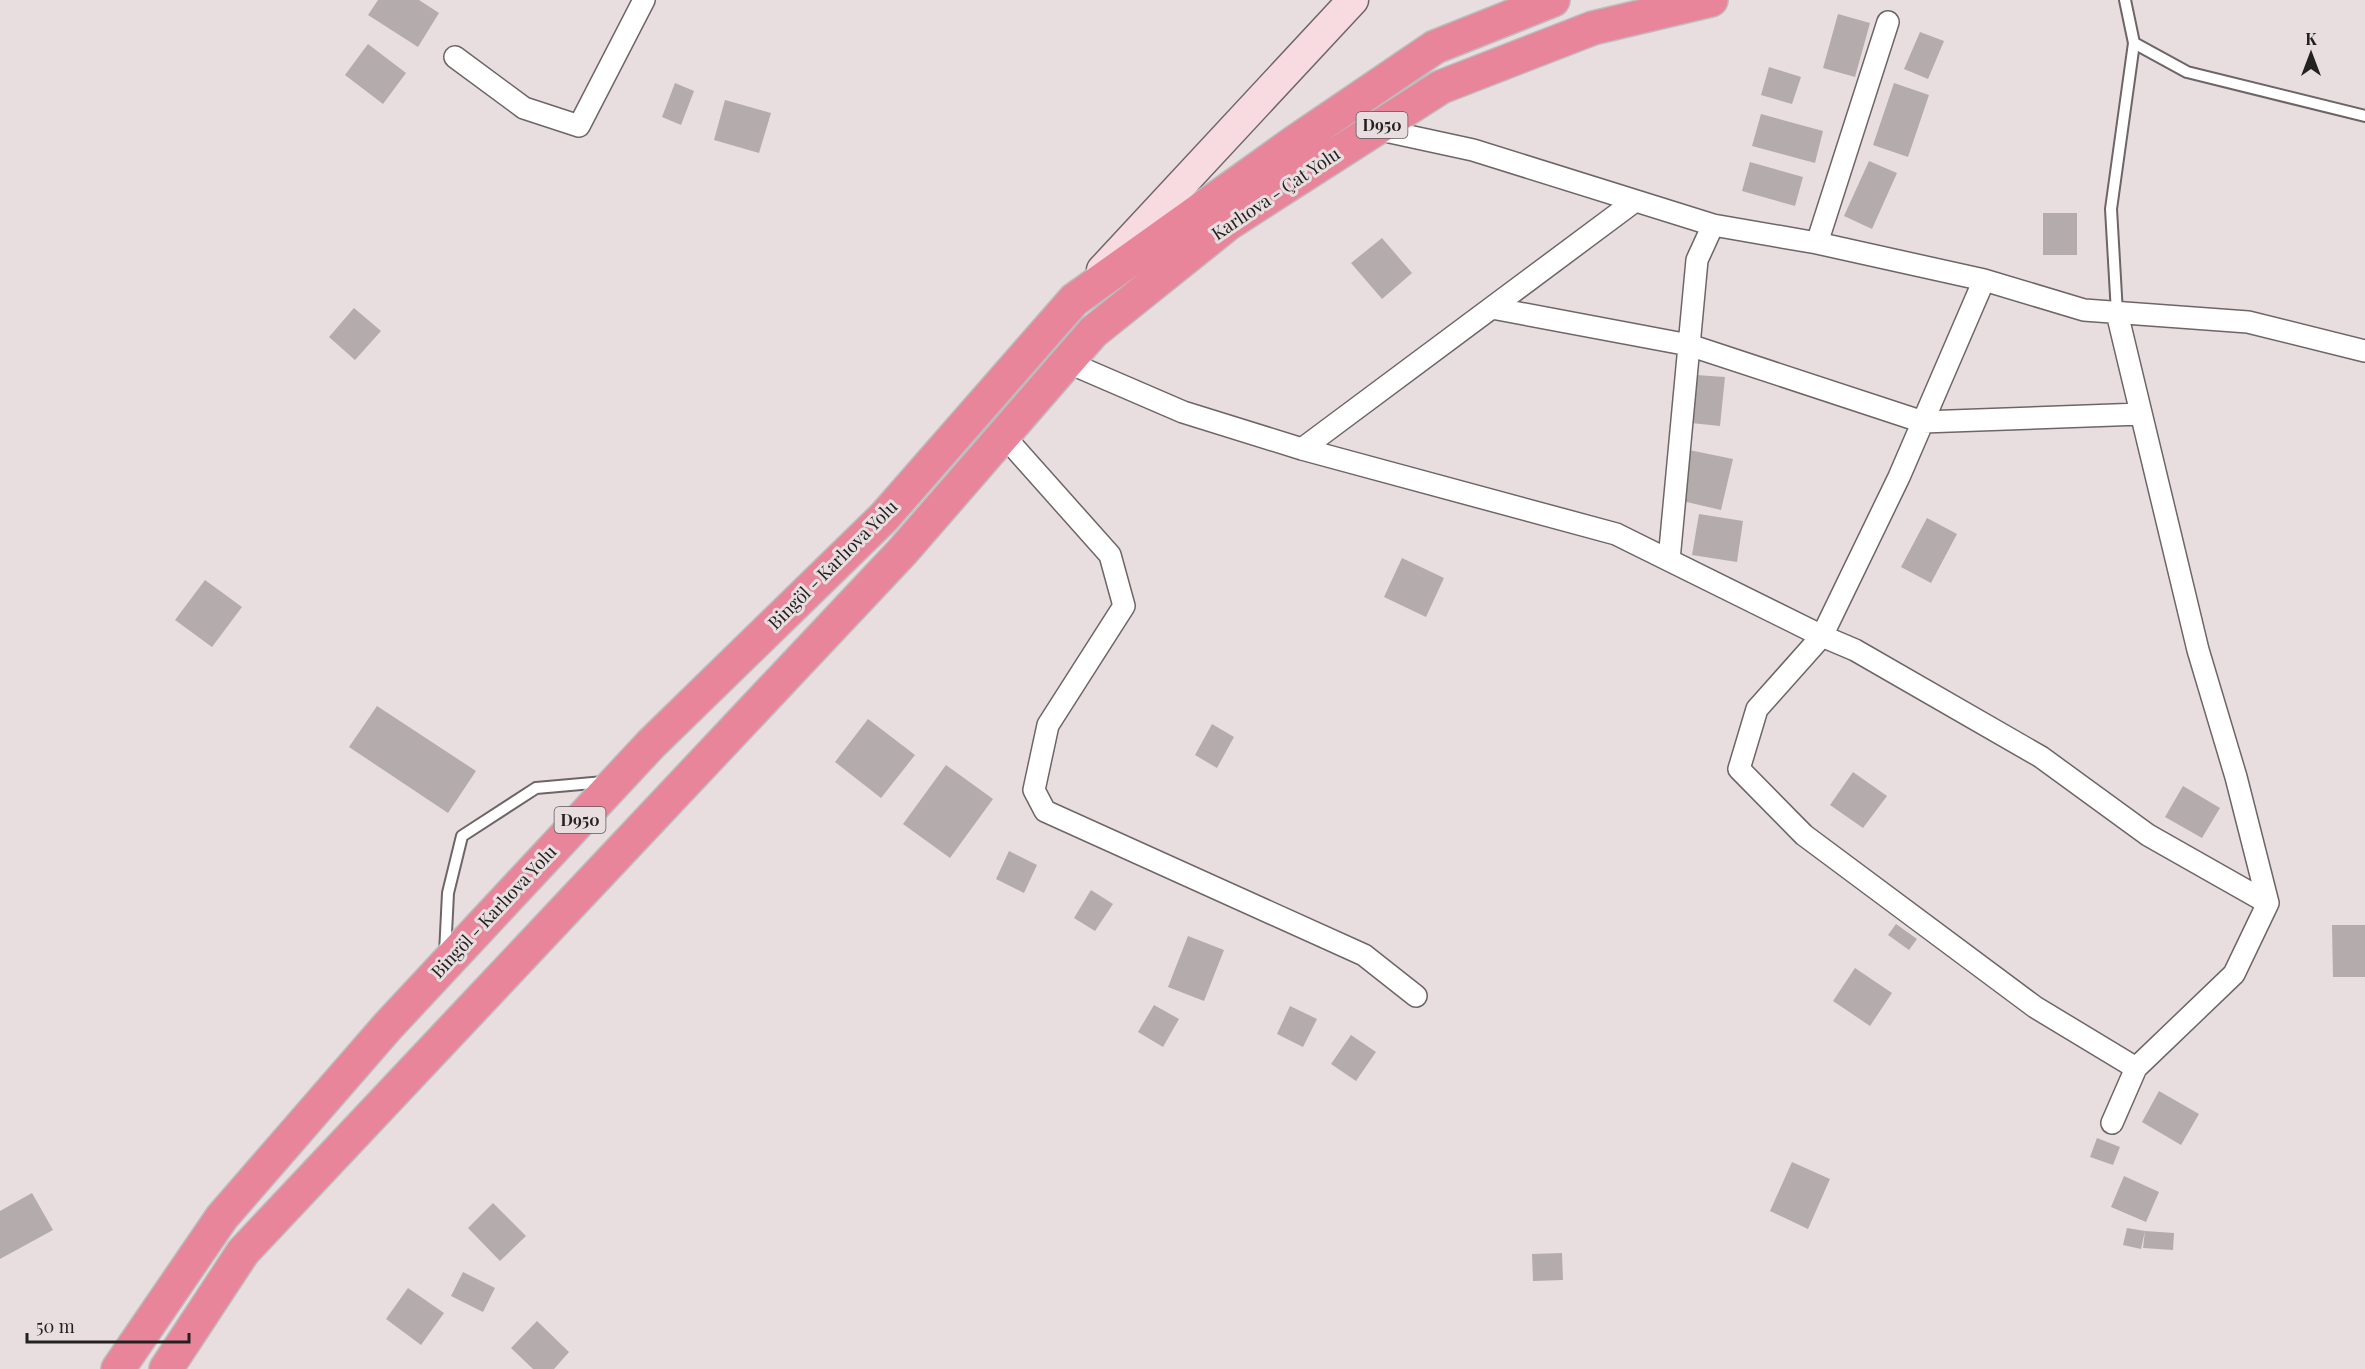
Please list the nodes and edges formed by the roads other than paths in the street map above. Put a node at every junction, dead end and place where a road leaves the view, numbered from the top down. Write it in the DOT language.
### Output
graph roads {
  1 [pos="644,0"];
  2 [pos="1353,0"];
  3 [pos="1553,0"];
  4 [pos="1712,0"];
  5 [pos="2125,0"];
  6 [pos="1888,22"];
  7 [pos="2133,43"];
  8 [pos="455,57"];
  9 [pos="2365,116"];
  10 [pos="1376,129"];
  11 [pos="1635,201"];
  12 [pos="1713,225"];
  13 [pos="1817,243"];
  14 [pos="1984,280"];
  15 [pos="1074,300"];
  16 [pos="1492,308"];
  17 [pos="2117,313"];
  18 [pos="1094,332"];
  19 [pos="1689,345"];
  20 [pos="2365,351"];
  21 [pos="1067,362"];
  22 [pos="2141,414"];
  23 [pos="1923,422"];
  24 [pos="1004,436"];
  25 [pos="1302,449"];
  26 [pos="1669,560"];
  27 [pos="1822,636"];
  28 [pos="616,781"];
  29 [pos="2268,903"];
  30 [pos="444,966"];
  31 [pos="1416,996"];
  32 [pos="2136,1068"];
  33 [pos="2112,1123"];
  34 [pos="118,1369"];
  35 [pos="166,1369"];
  1 -- 8 [label="street"];
  2 -- 15 [label="street"];
  3 -- 15 [label="highway, Karlıova - Çat Yolu / D950"];
  4 -- 10 [label="highway, Karlıova - Çat Yolu / D950"];
  5 -- 7 [label="lane"];
  6 -- 13 [label="street"];
  7 -- 9 [label="lane"];
  7 -- 17 [label="lane"];
  10 -- 11 [label="street"];
  10 -- 18 [label="highway, Karlıova - Çat Yolu / D950"];
  11 -- 12 [label="street"];
  11 -- 16 [label="street"];
  12 -- 13 [label="street"];
  12 -- 19 [label="street"];
  13 -- 14 [label="street"];
  14 -- 17 [label="street"];
  14 -- 23 [label="street"];
  15 -- 28 [label="highway, Bingöl - Karlıova Yolu / D950"];
  16 -- 19 [label="street"];
  16 -- 25 [label="street"];
  17 -- 20 [label="street"];
  17 -- 22 [label="street"];
  18 -- 21 [label="highway, Bingöl - Karlıova Yolu / D950"];
  19 -- 23 [label="street"];
  19 -- 26 [label="street"];
  21 -- 24 [label="highway, Bingöl - Karlıova Yolu / D950"];
  21 -- 25 [label="street"];
  22 -- 23 [label="street"];
  22 -- 29 [label="street"];
  23 -- 27 [label="street"];
  24 -- 31 [label="street"];
  24 -- 35 [label="highway, Bingöl - Karlıova Yolu / D950"];
  25 -- 26 [label="street"];
  26 -- 27 [label="street"];
  27 -- 29 [label="street"];
  27 -- 32 [label="street"];
  28 -- 30 [label="highway, Bingöl - Karlıova Yolu / D950"];
  28 -- 30 [label="lane"];
  29 -- 32 [label="street"];
  30 -- 34 [label="highway, Bingöl - Karlıova Yolu / D950"];
  32 -- 33 [label="street"];
}
